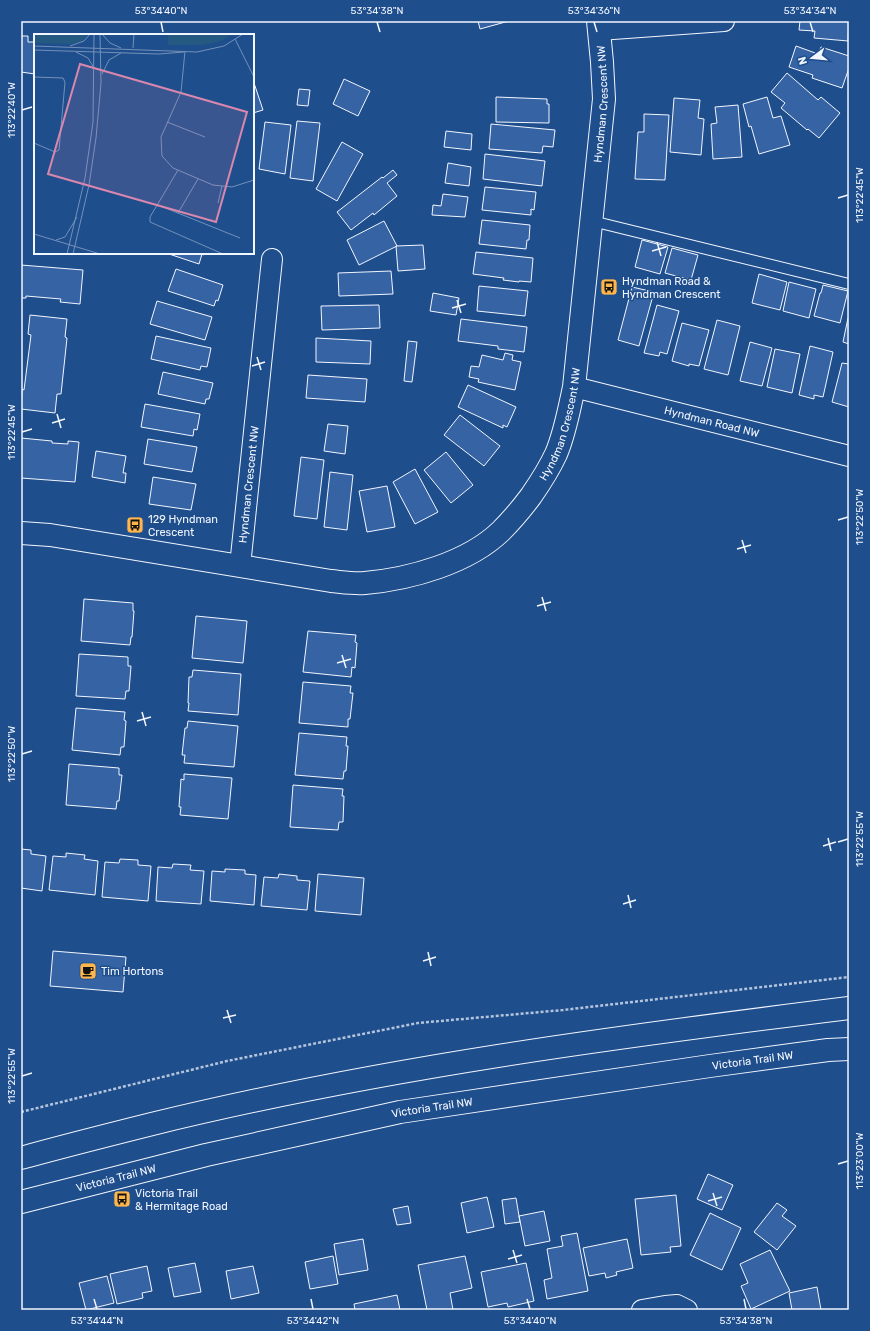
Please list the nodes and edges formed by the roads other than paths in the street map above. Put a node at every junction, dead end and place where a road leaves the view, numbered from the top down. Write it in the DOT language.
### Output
graph roads {
  1 [pos="724,21"];
  2 [pos="598,25"];
  3 [pos="592,221"];
  4 [pos="272,259"];
  5 [pos="849,284"];
  6 [pos="574,387"];
  7 [pos="849,456"];
  8 [pos="21,532"];
  9 [pos="240,566"];
  10 [pos="849,1008"];
  11 [pos="849,1049"];
  12 [pos="21,1147"];
  13 [pos="45,1151"];
  14 [pos="21,1158"];
  15 [pos="22,1202"];
  16 [pos="642,1310"];
  17 [pos="687,1310"];
  1 -- 2 [label="street, Hyndman Crescent NW"];
  2 -- 3 [label="main road, Hyndman Crescent NW"];
  3 -- 5 [label="lane"];
  3 -- 6 [label="main road, Hyndman Crescent NW"];
  4 -- 9 [label="street, Hyndman Crescent NW"];
  6 -- 7 [label="street, Hyndman Road NW"];
  6 -- 9 [label="main road, Hyndman Crescent NW"];
  8 -- 9 [label="main road, Hyndman Crescent NW"];
  10 -- 13 [label="main road"];
  11 -- 15 [label="main road, Victoria Trail NW"];
  12 -- 13 [label="main road"];
  13 -- 14 [label="main road"];
  16 -- 17 [label="street"];
}
